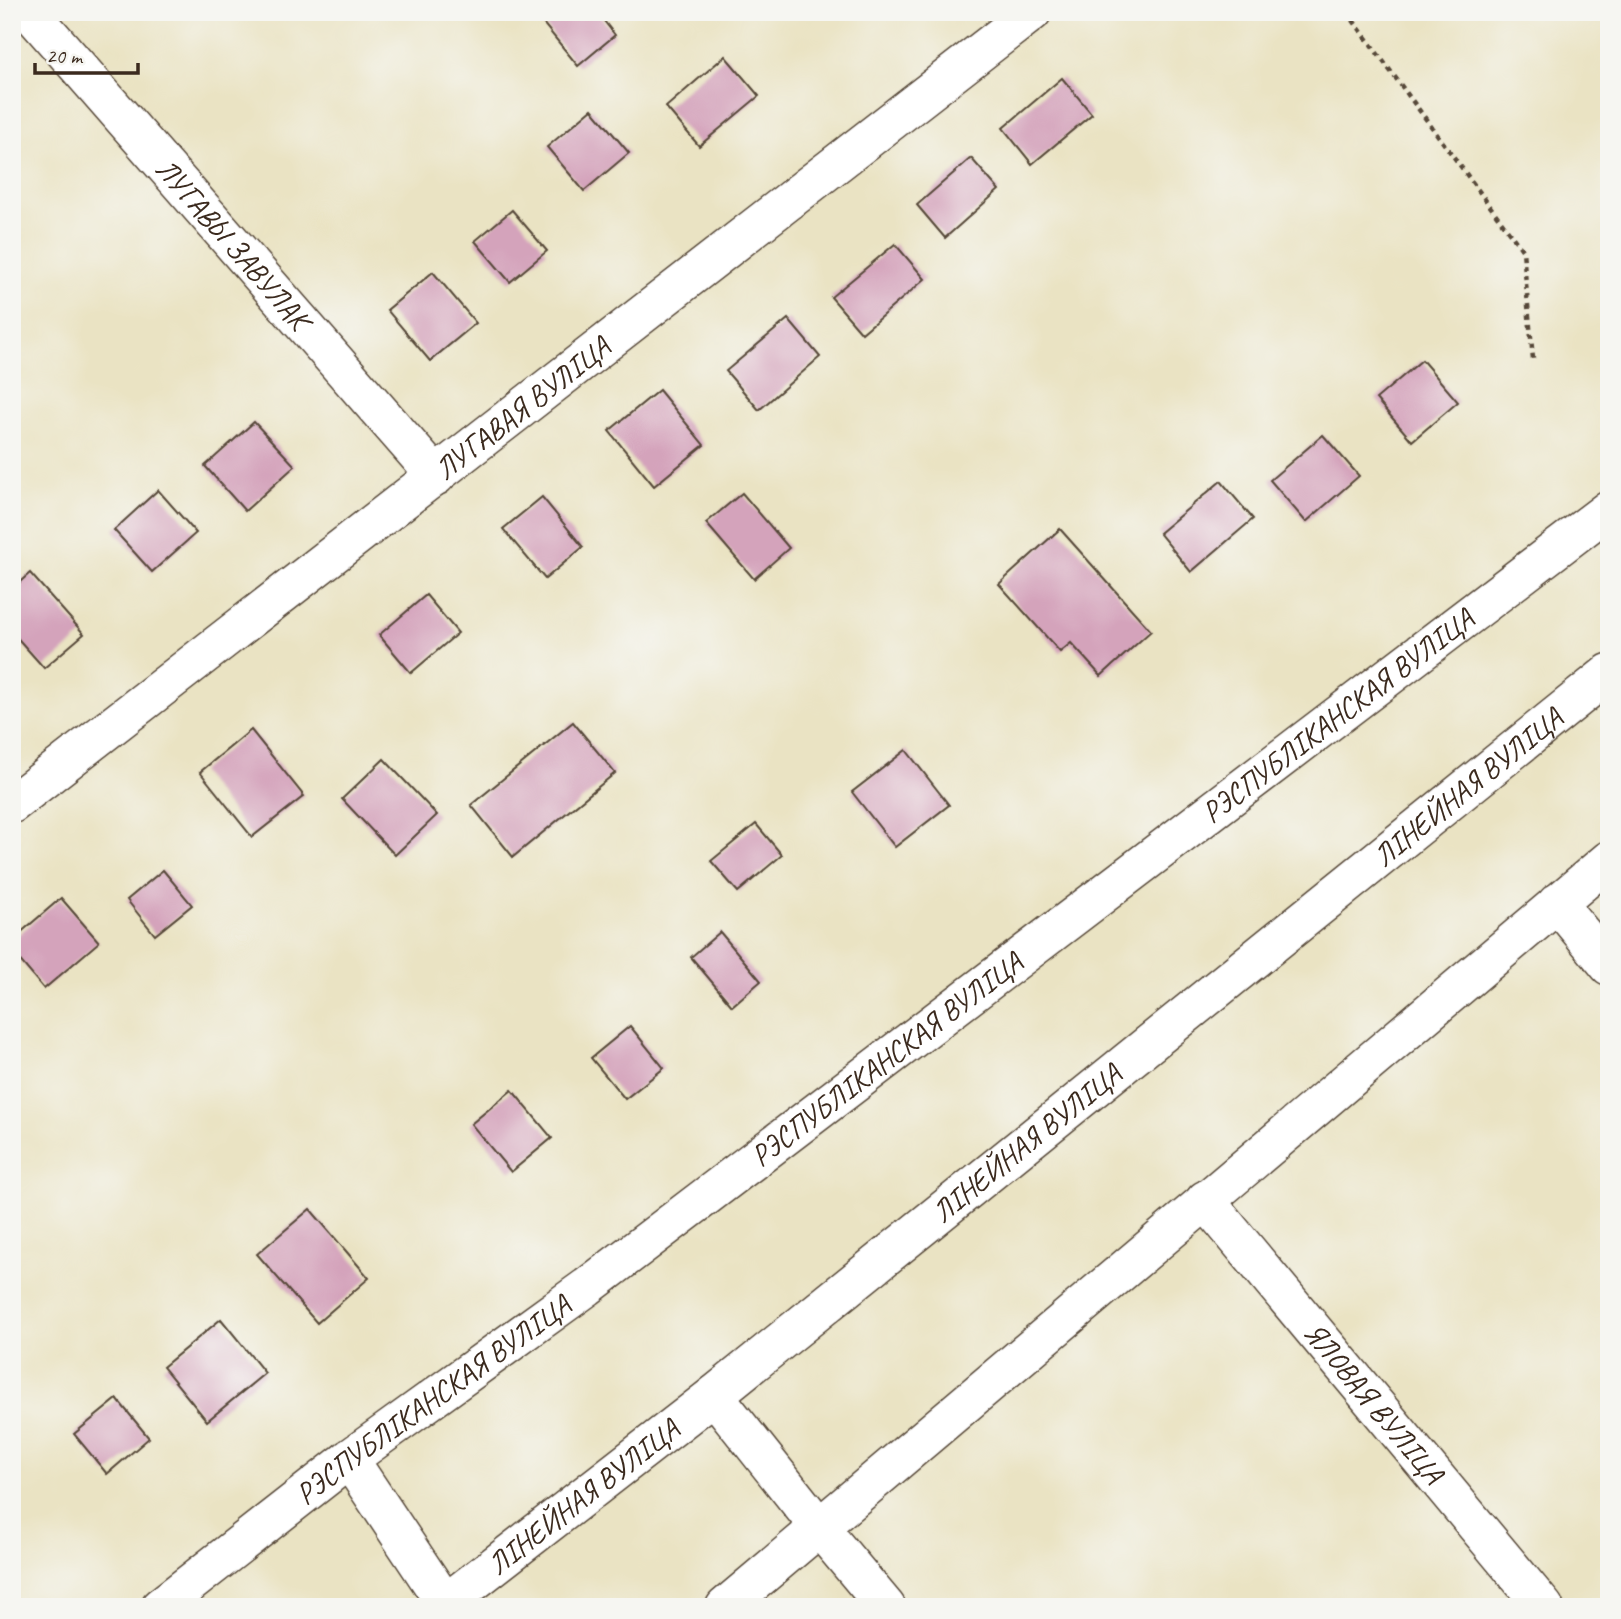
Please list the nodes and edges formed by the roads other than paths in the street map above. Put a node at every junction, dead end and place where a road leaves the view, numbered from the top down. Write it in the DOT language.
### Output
graph roads {
  1 [pos="30,12"];
  2 [pos="1016,17"];
  3 [pos="436,477"];
  4 [pos="1609,509"];
  5 [pos="1609,673"];
  6 [pos="12,804"];
  7 [pos="1609,860"];
  8 [pos="1557,903"];
  9 [pos="1609,966"];
  10 [pos="1205,1200"];
  11 [pos="714,1395"];
  12 [pos="349,1460"];
  13 [pos="819,1527"];
  14 [pos="443,1605"];
  15 [pos="160,1607"];
  16 [pos="724,1607"];
  17 [pos="886,1607"];
  18 [pos="1544,1607"];
  1 -- 3 [label="street, ЛУГАВЫ ЗАВУЛАК"];
  2 -- 3 [label="street, ЛУГАВАЯ ВУЛІЦА"];
  3 -- 6 [label="street, ЛУГАВАЯ ВУЛІЦА"];
  4 -- 12 [label="street, РЭСПУБЛІКАНСКАЯ ВУЛІЦА"];
  5 -- 11 [label="street, ЛІНЕЙНАЯ ВУЛІЦА"];
  7 -- 8 [label="street"];
  8 -- 9 [label="street"];
  8 -- 10 [label="street"];
  10 -- 13 [label="street"];
  10 -- 18 [label="street, ЯЛОВАЯ ВУЛІЦА"];
  11 -- 13 [label="street"];
  11 -- 14 [label="street, ЛІНЕЙНАЯ ВУЛІЦА"];
  12 -- 14 [label="street"];
  12 -- 15 [label="street, РЭСПУБЛІКАНСКАЯ ВУЛІЦА"];
  13 -- 16 [label="street"];
  13 -- 17 [label="street"];
}
